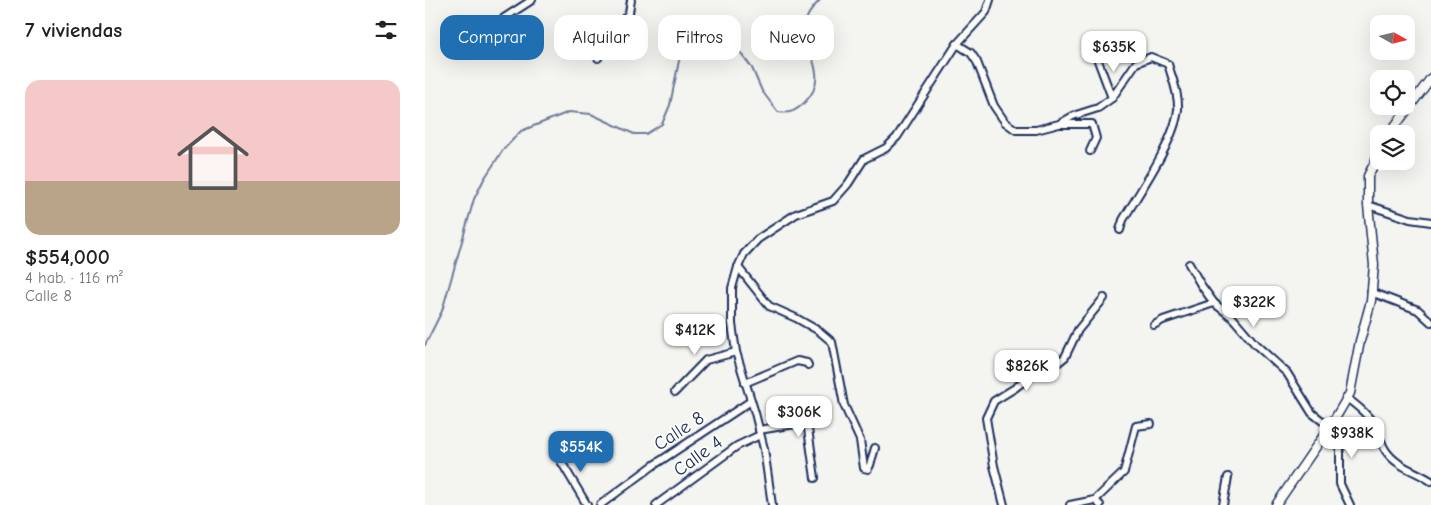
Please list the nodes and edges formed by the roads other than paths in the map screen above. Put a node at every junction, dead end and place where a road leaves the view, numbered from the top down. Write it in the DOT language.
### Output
graph roads {
  1 [pos="532,0"];
  2 [pos="631,0"];
  3 [pos="990,0"];
  4 [pos="509,15"];
  5 [pos="627,15"];
  6 [pos="957,44"];
  7 [pos="1096,49"];
  8 [pos="1431,78"];
  9 [pos="1112,98"];
  10 [pos="1059,124"];
  11 [pos="1396,125"];
  12 [pos="1091,151"];
  13 [pos="1371,170"];
  14 [pos="1368,205"];
  15 [pos="1431,222"];
  16 [pos="1120,230"];
  17 [pos="1189,264"];
  18 [pos="738,267"];
  19 [pos="1371,292"];
  20 [pos="1104,298"];
  21 [pos="1214,303"];
  22 [pos="1431,322"];
  23 [pos="1154,325"];
  24 [pos="736,352"];
  25 [pos="809,365"];
  26 [pos="745,383"];
  27 [pos="675,392"];
  28 [pos="1347,398"];
  29 [pos="751,401"];
  30 [pos="1151,424"];
  31 [pos="1331,425"];
  32 [pos="760,432"];
  33 [pos="875,448"];
  34 [pos="556,453"];
  35 [pos="1228,477"];
  36 [pos="815,478"];
  37 [pos="1431,481"];
  38 [pos="1095,500"];
  39 [pos="587,505"];
  40 [pos="601,505"];
  41 [pos="656,505"];
  42 [pos="772,505"];
  43 [pos="1004,505"];
  44 [pos="1071,505"];
  45 [pos="1100,505"];
  46 [pos="1223,505"];
  47 [pos="1275,505"];
  48 [pos="1350,505"];
  1 -- 4 [label="street"];
  2 -- 5 [label="street"];
  3 -- 6 [label="street"];
  6 -- 10 [label="street"];
  6 -- 18 [label="street"];
  7 -- 9 [label="street"];
  8 -- 11 [label="street"];
  9 -- 10 [label="street"];
  9 -- 16 [label="street"];
  10 -- 12 [label="street"];
  13 -- 14 [label="street"];
  14 -- 15 [label="street"];
  14 -- 19 [label="street"];
  17 -- 21 [label="street"];
  18 -- 24 [label="street"];
  18 -- 33 [label="street"];
  19 -- 22 [label="street"];
  19 -- 28 [label="street"];
  20 -- 43 [label="street"];
  21 -- 23 [label="street"];
  21 -- 31 [label="street"];
  24 -- 26 [label="street"];
  24 -- 27 [label="street"];
  25 -- 26 [label="street"];
  26 -- 29 [label="street"];
  28 -- 31 [label="street"];
  28 -- 37 [label="street"];
  29 -- 32 [label="street"];
  29 -- 40 [label="street, Calle 8"];
  30 -- 38 [label="street"];
  31 -- 47 [label="street"];
  31 -- 48 [label="street"];
  32 -- 36 [label="street, Calle 4"];
  32 -- 41 [label="street, Calle 4"];
  32 -- 42 [label="street"];
  34 -- 39 [label="street"];
  35 -- 46 [label="street"];
  38 -- 44 [label="street"];
  38 -- 45 [label="street"];
}
